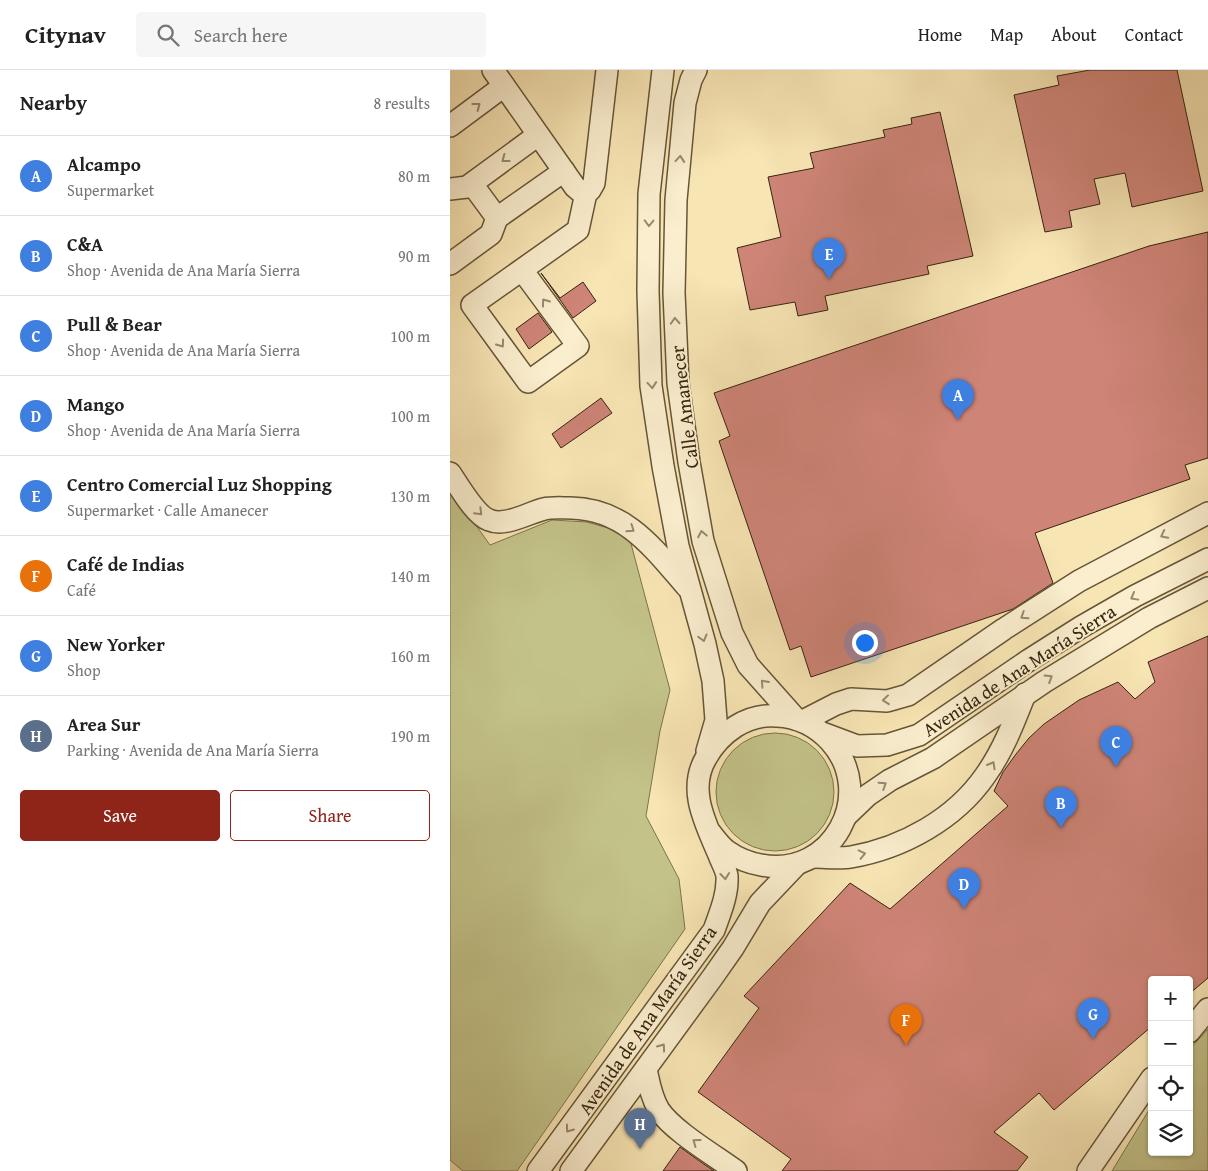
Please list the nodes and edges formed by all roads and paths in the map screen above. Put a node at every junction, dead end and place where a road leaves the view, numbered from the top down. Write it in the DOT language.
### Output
graph roads {
  1 [pos="607,70"];
  2 [pos="663,70"];
  3 [pos="696,70"];
  4 [pos="498,78"];
  5 [pos="450,126"];
  6 [pos="538,135"];
  7 [pos="564,171"];
  8 [pos="472,184"];
  9 [pos="450,189"];
  10 [pos="586,193"];
  11 [pos="497,218"];
  12 [pos="450,264"];
  13 [pos="522,270"];
  14 [pos="450,473"];
  15 [pos="1208,513"];
  16 [pos="1208,558"];
  17 [pos="1208,588"];
  18 [pos="690,591"];
  19 [pos="1025,694"];
  20 [pos="800,720"];
  21 [pos="822,733"];
  22 [pos="705,759"];
  23 [pos="846,816"];
  24 [pos="709,831"];
  25 [pos="805,861"];
  26 [pos="1208,1009"];
  27 [pos="1193,1027"];
  28 [pos="646,1068"];
  29 [pos="1148,1084"];
  30 [pos="538,1171"];
  31 [pos="571,1171"];
  32 [pos="736,1171"];
  33 [pos="1088,1171"];
  1 -- 10 [label="street"];
  2 -- 18 [label="street, Calle Amanecer, one-way"];
  20 -- 3 [label="street, Calle Amanecer, one-way"];
  5 -- 4 [label="street, one-way"];
  4 -- 6 [label="street"];
  6 -- 7 [label="street"];
  6 -- 8 [label="street, one-way"];
  7 -- 10 [label="street"];
  7 -- 11 [label="street"];
  8 -- 9 [label="street"];
  8 -- 11 [label="street"];
  10 -- 13 [label="street"];
  11 -- 12 [label="street"];
  13 -- 13 [label="street, one-way"];
  14 -- 18 [label="street, one-way"];
  15 -- 20 [label="street, one-way"];
  16 -- 21 [label="street, Avenida de Ana María Sierra, one-way"];
  19 -- 17 [label="street, Avenida de Ana María Sierra, one-way"];
  18 -- 22 [label="street, Calle Amanecer, one-way"];
  23 -- 19 [label="street, Avenida de Ana María Sierra, one-way"];
  25 -- 19 [label="street, one-way"];
  20 -- 21 [label="street, Avenida de Ana María Sierra"];
  20 -- 22 [label="street, Avenida de Ana María Sierra"];
  21 -- 23 [label="street, Avenida de Ana María Sierra"];
  22 -- 24 [label="street, Avenida de Ana María Sierra"];
  23 -- 25 [label="street, Avenida de Ana María Sierra"];
  24 -- 25 [label="street, Avenida de Ana María Sierra"];
  24 -- 30 [label="street, Avenida de Ana María Sierra, one-way"];
  28 -- 25 [label="street, Avenida de Ana María Sierra, one-way"];
  26 -- 27 [label="street"];
  28 -- 31 [label="street, Avenida de Ana María Sierra"];
  32 -- 28 [label="street, one-way"];
  29 -- 33 [label="street"];
}
